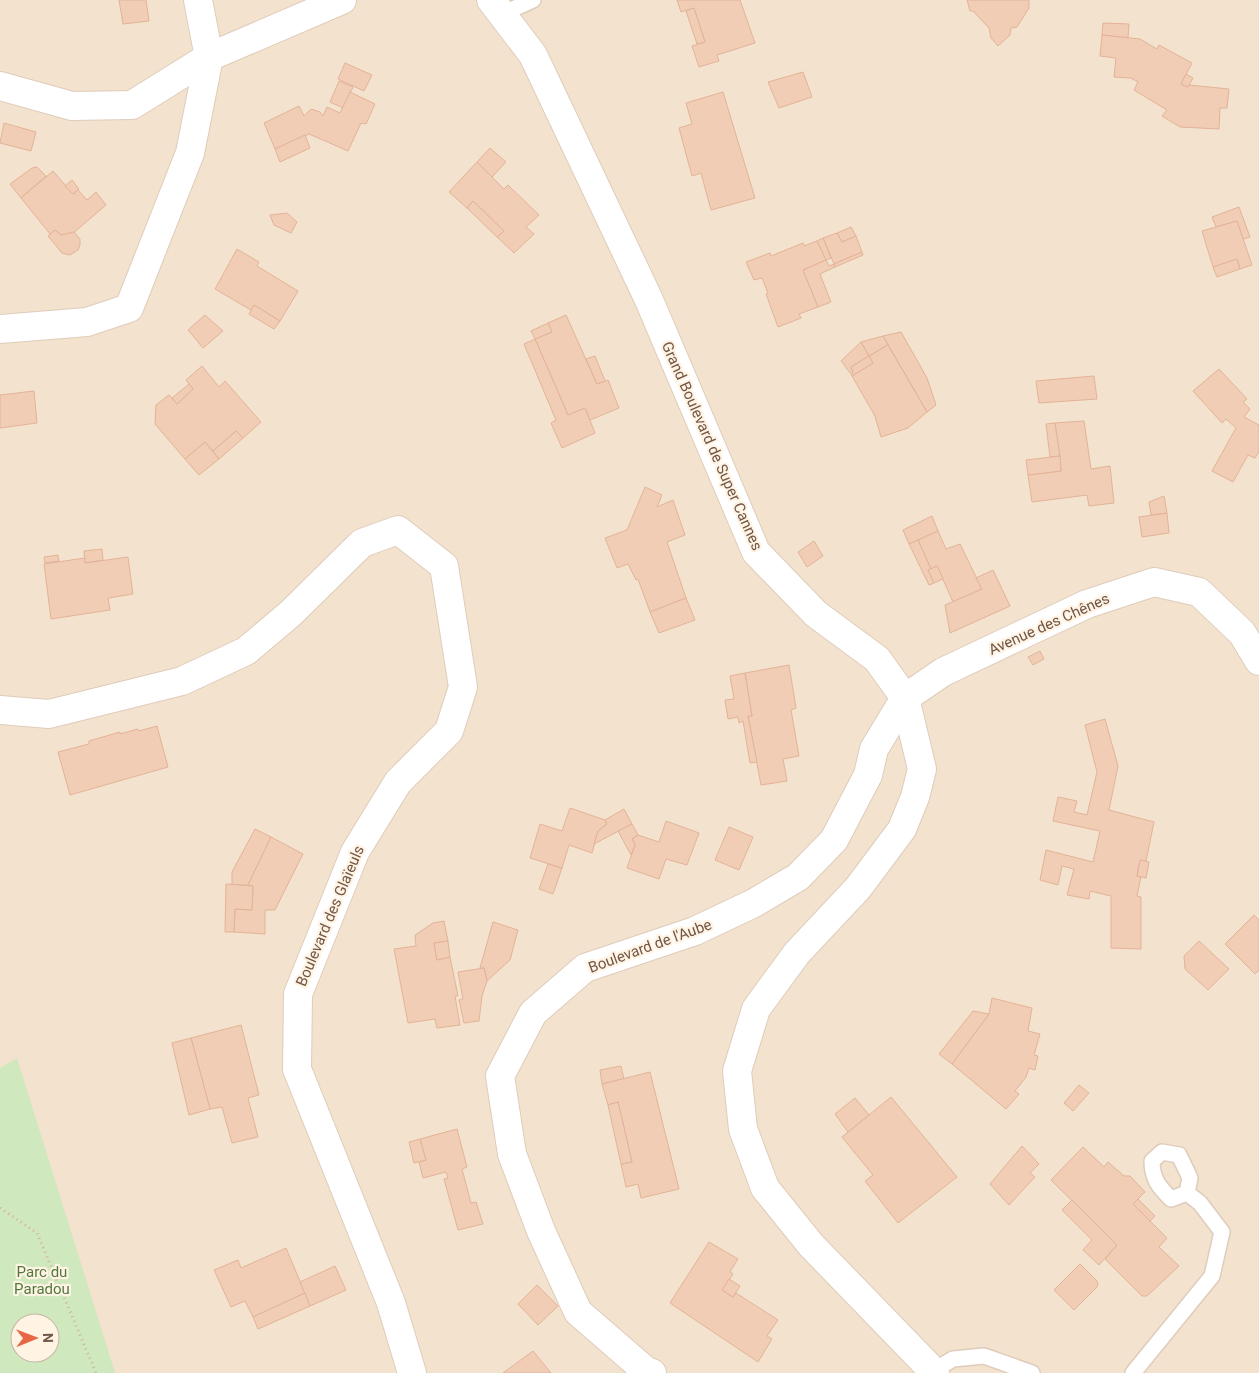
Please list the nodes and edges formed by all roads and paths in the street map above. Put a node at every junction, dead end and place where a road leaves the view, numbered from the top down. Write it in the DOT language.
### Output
graph roads {
  1 [pos="198,0"];
  2 [pos="342,0"];
  3 [pos="533,0"];
  4 [pos="496,7"];
  5 [pos="209,57"];
  6 [pos="0,86"];
  7 [pos="0,329"];
  8 [pos="1259,661"];
  9 [pos="905,698"];
  10 [pos="0,710"];
  11 [pos="1187,1193"];
  12 [pos="0,1208"];
  13 [pos="934,1372"];
  14 [pos="96,1373"];
  15 [pos="412,1373"];
  16 [pos="652,1373"];
  17 [pos="1032,1373"];
  18 [pos="1133,1373"];
  1 -- 5 [label="street"];
  2 -- 5 [label="street"];
  3 -- 4 [label="lane"];
  4 -- 9 [label="street, Grand Boulevard de Super Cannes"];
  5 -- 6 [label="street"];
  5 -- 7 [label="street"];
  8 -- 9 [label="street, Avenue des Chênes"];
  9 -- 13 [label="street, Grand Boulevard de Super Cannes"];
  9 -- 16 [label="street, Boulevard de l'Aube"];
  10 -- 15 [label="street, Boulevard des Glaïeuls"];
  11 -- 18 [label="lane"];
  12 -- 14 [label="path"];
  13 -- 17 [label="lane"];
}
